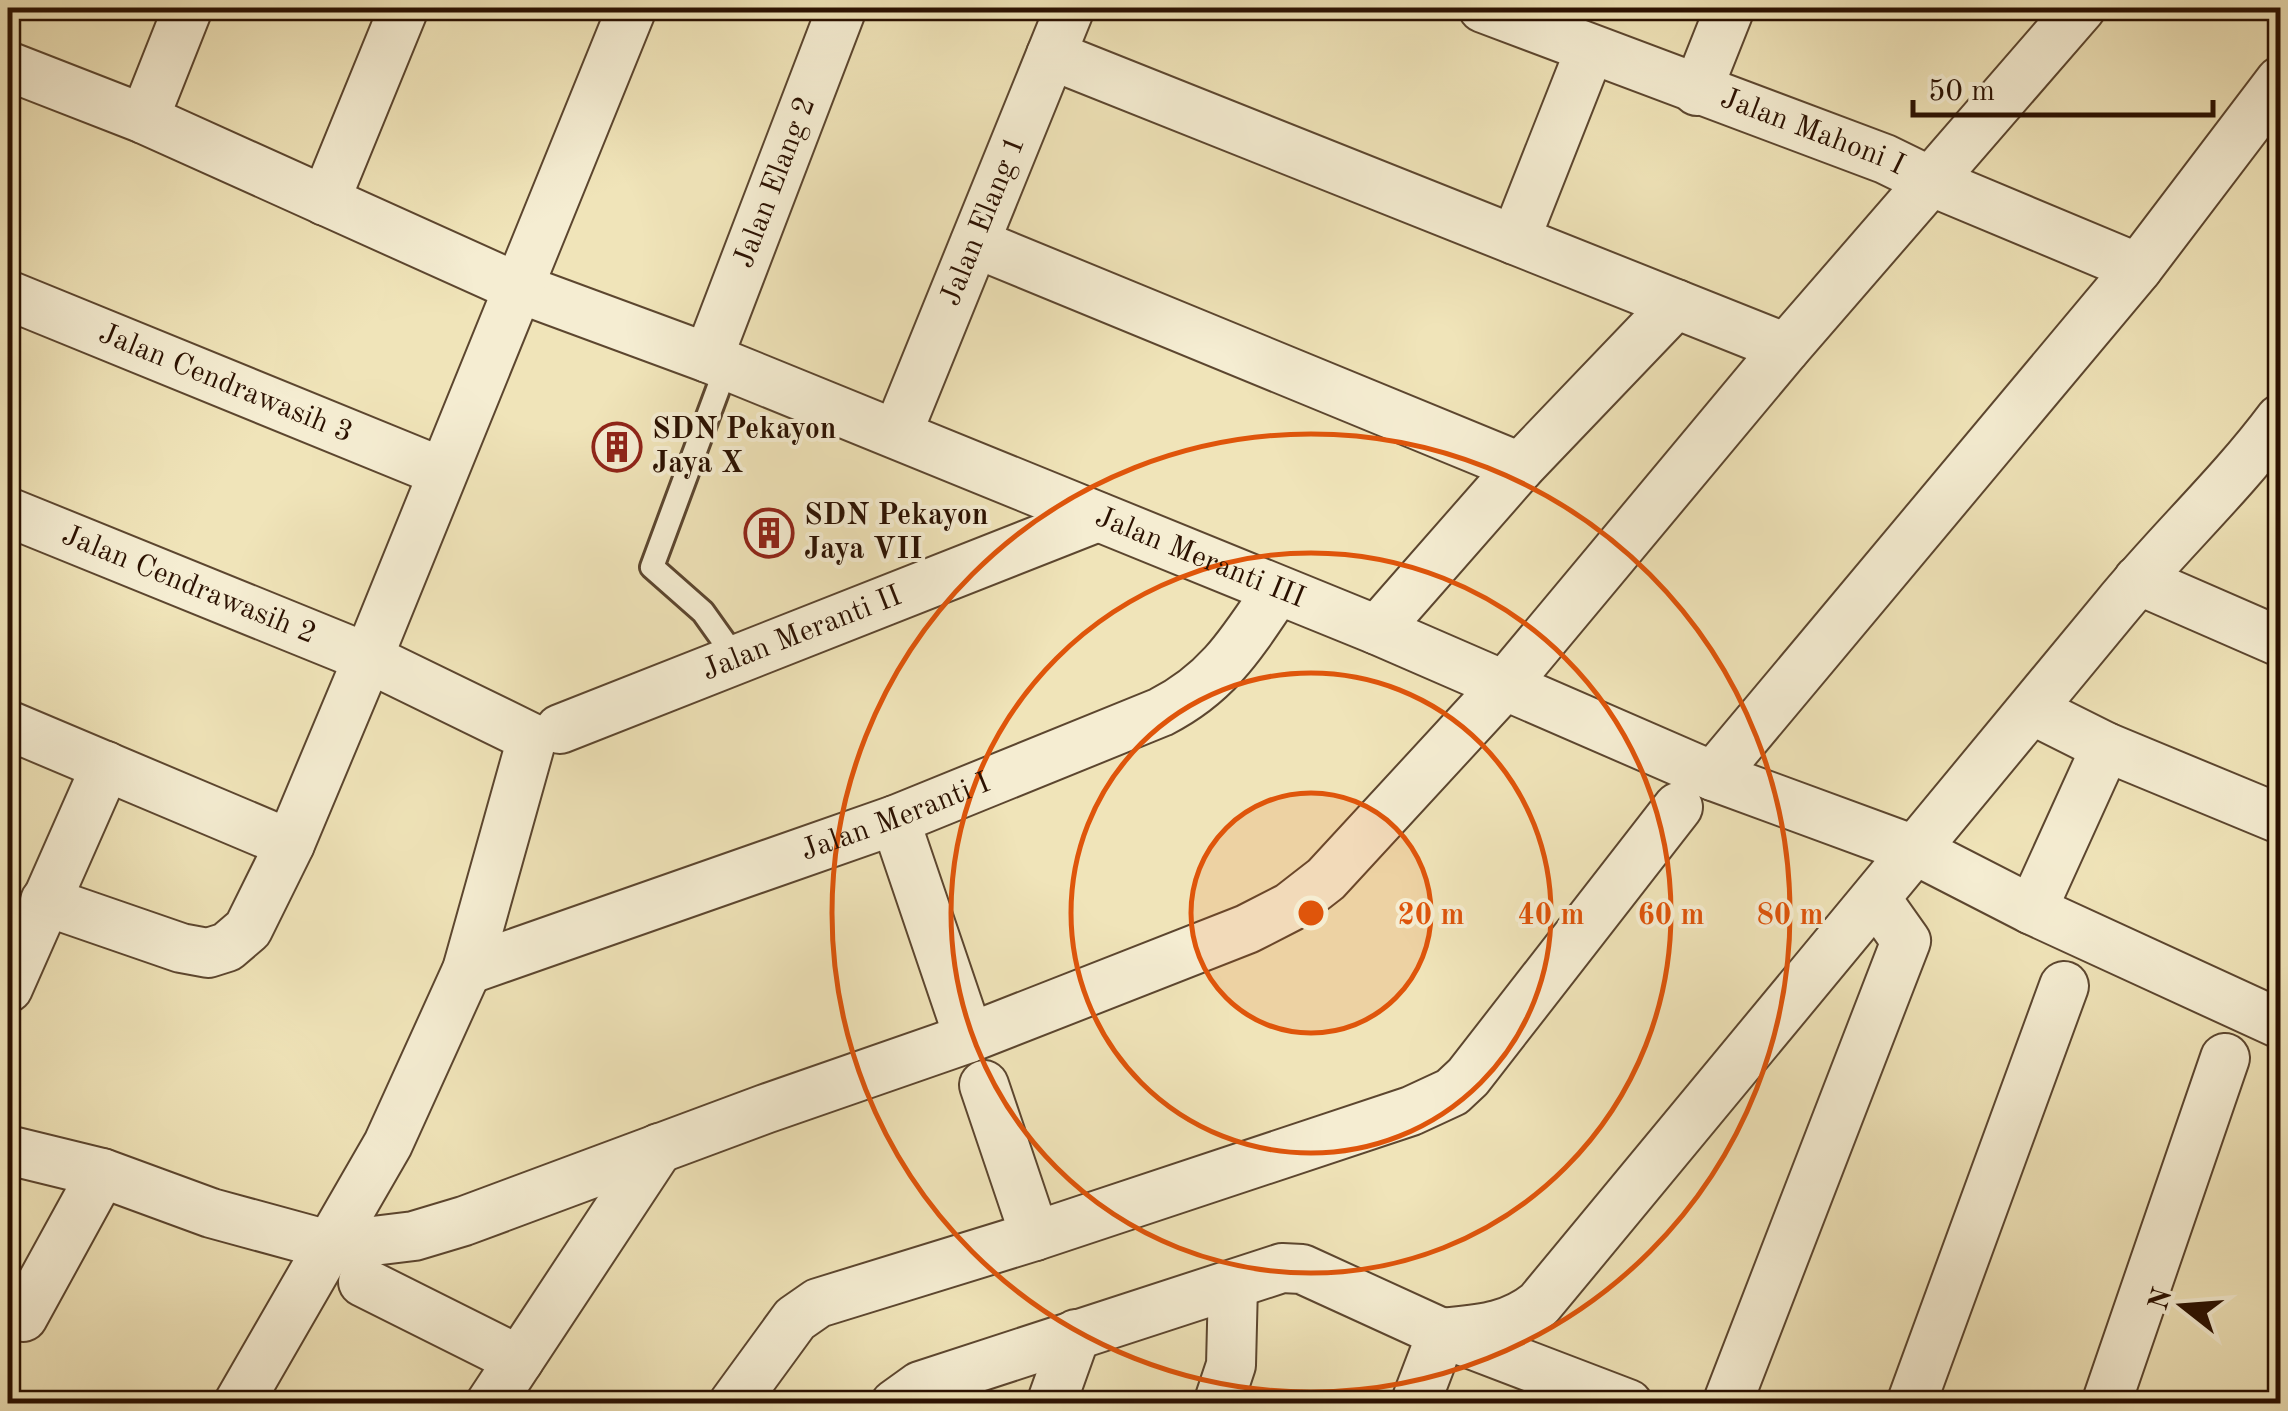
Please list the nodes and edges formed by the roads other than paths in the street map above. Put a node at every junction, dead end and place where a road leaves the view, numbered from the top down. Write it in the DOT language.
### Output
graph roads {
  1 [pos="188,8"];
  2 [pos="404,8"];
  3 [pos="632,8"];
  4 [pos="842,8"];
  5 [pos="1070,8"];
  6 [pos="1483,8"];
  7 [pos="1730,8"];
  8 [pos="2066,10"];
  9 [pos="1590,50"];
  10 [pos="1051,56"];
  11 [pos="8,66"];
  12 [pos="2280,81"];
  13 [pos="1697,91"];
  14 [pos="144,119"];
  15 [pos="1930,181"];
  16 [pos="325,201"];
  17 [pos="1515,240"];
  18 [pos="976,243"];
  19 [pos="2138,268"];
  20 [pos="521,289"];
  21 [pos="8,295"];
  22 [pos="1676,304"];
  23 [pos="1786,348"];
  24 [pos="717,362"];
  25 [pos="897,434"];
  26 [pos="2271,446"];
  27 [pos="1520,467"];
  28 [pos="442,472"];
  29 [pos="8,512"];
  30 [pos="1098,517"];
  31 [pos="2138,580"];
  32 [pos="1276,591"];
  33 [pos="1377,630"];
  34 [pos="2280,642"];
  35 [pos="735,657"];
  36 [pos="368,658"];
  37 [pos="1504,686"];
  38 [pos="2032,710"];
  39 [pos="8,725"];
  40 [pos="560,729"];
  41 [pos="2106,747"];
  42 [pos="106,766"];
  43 [pos="1714,776"];
  44 [pos="1678,808"];
  45 [pos="2280,819"];
  46 [pos="894,820"];
  47 [pos="290,844"];
  48 [pos="1917,851"];
  49 [pos="1877,900"];
  50 [pos="45,901"];
  51 [pos="2032,910"];
  52 [pos="467,970"];
  53 [pos="2064,986"];
  54 [pos="8,988"];
  55 [pos="2280,1024"];
  56 [pos="969,1038"];
  57 [pos="2225,1058"];
  58 [pos="984,1085"];
  59 [pos="659,1148"];
  60 [pos="8,1150"];
  61 [pos="102,1172"];
  62 [pos="1035,1236"];
  63 [pos="332,1246"];
  64 [pos="363,1282"];
  65 [pos="1233,1284"];
  66 [pos="23,1317"];
  67 [pos="1442,1333"];
  68 [pos="1076,1334"];
  69 [pos="519,1360"];
  70 [pos="1609,1400"];
  71 [pos="238,1404"];
  72 [pos="490,1404"];
  73 [pos="733,1404"];
  74 [pos="896,1404"];
  75 [pos="1050,1404"];
  76 [pos="1218,1404"];
  77 [pos="1415,1404"];
  78 [pos="1727,1404"];
  79 [pos="1911,1404"];
  80 [pos="2106,1404"];
  1 -- 14 [label="street"];
  2 -- 16 [label="street"];
  3 -- 20 [label="street"];
  4 -- 24 [label="street, Jalan Elang 2"];
  5 -- 10 [label="street, Jalan Elang 1"];
  6 -- 9 [label="street, Jalan Mahoni I"];
  7 -- 13 [label="street"];
  8 -- 15 [label="street"];
  9 -- 13 [label="street, Jalan Mahoni I"];
  9 -- 17 [label="street"];
  10 -- 17 [label="street"];
  10 -- 18 [label="street, Jalan Elang 1"];
  11 -- 14 [label="street, Jalan Meranti III"];
  12 -- 19 [label="street"];
  13 -- 15 [label="street, Jalan Mahoni I"];
  14 -- 16 [label="street, Jalan Meranti III"];
  15 -- 19 [label="street, Jalan Mahoni I"];
  15 -- 23 [label="street"];
  16 -- 20 [label="street, Jalan Meranti III"];
  17 -- 22 [label="street"];
  18 -- 25 [label="street, Jalan Elang 1"];
  18 -- 27 [label="street"];
  19 -- 43 [label="street"];
  20 -- 24 [label="street, Jalan Meranti III"];
  20 -- 28 [label="street"];
  21 -- 28 [label="street, Jalan Cendrawasih 3"];
  22 -- 23 [label="street"];
  22 -- 27 [label="street"];
  23 -- 37 [label="street"];
  24 -- 25 [label="street, Jalan Meranti III"];
  24 -- 35 [label="lane"];
  25 -- 30 [label="street, Jalan Meranti III"];
  26 -- 31 [label="street"];
  27 -- 33 [label="street"];
  28 -- 36 [label="street"];
  29 -- 36 [label="street, Jalan Cendrawasih 2"];
  30 -- 32 [label="street, Jalan Meranti III"];
  30 -- 35 [label="street, Jalan Meranti II"];
  31 -- 34 [label="street"];
  31 -- 38 [label="street"];
  32 -- 33 [label="street, Jalan Meranti III"];
  32 -- 46 [label="street, Jalan Meranti I"];
  33 -- 37 [label="street, Jalan Meranti III"];
  35 -- 40 [label="street, Jalan Meranti II"];
  36 -- 47 [label="street"];
  36 -- 52 [label="street, Jalan Cendrawasih 2"];
  37 -- 43 [label="street, Jalan Meranti III"];
  37 -- 56 [label="street"];
  38 -- 41 [label="street"];
  38 -- 48 [label="street"];
  39 -- 42 [label="street"];
  41 -- 45 [label="street"];
  41 -- 51 [label="street"];
  42 -- 47 [label="street"];
  42 -- 50 [label="street"];
  43 -- 48 [label="street, Jalan Meranti III"];
  44 -- 62 [label="street"];
  46 -- 52 [label="street, Jalan Meranti I"];
  46 -- 56 [label="street"];
  47 -- 50 [label="street"];
  48 -- 49 [label="street"];
  48 -- 51 [label="street, Jalan Meranti III"];
  49 -- 67 [label="street"];
  49 -- 78 [label="street"];
  50 -- 54 [label="street"];
  51 -- 55 [label="street, Jalan Meranti III"];
  52 -- 63 [label="street"];
  53 -- 79 [label="street"];
  56 -- 59 [label="street"];
  57 -- 80 [label="street"];
  58 -- 62 [label="street"];
  59 -- 63 [label="street"];
  59 -- 69 [label="street"];
  60 -- 61 [label="street"];
  61 -- 63 [label="street"];
  61 -- 66 [label="street"];
  62 -- 73 [label="street"];
  63 -- 71 [label="street"];
  64 -- 69 [label="street"];
  65 -- 67 [label="street"];
  65 -- 68 [label="street"];
  65 -- 76 [label="street"];
  67 -- 70 [label="street"];
  67 -- 77 [label="street"];
  68 -- 74 [label="street"];
  68 -- 75 [label="street"];
  69 -- 72 [label="street"];
}
